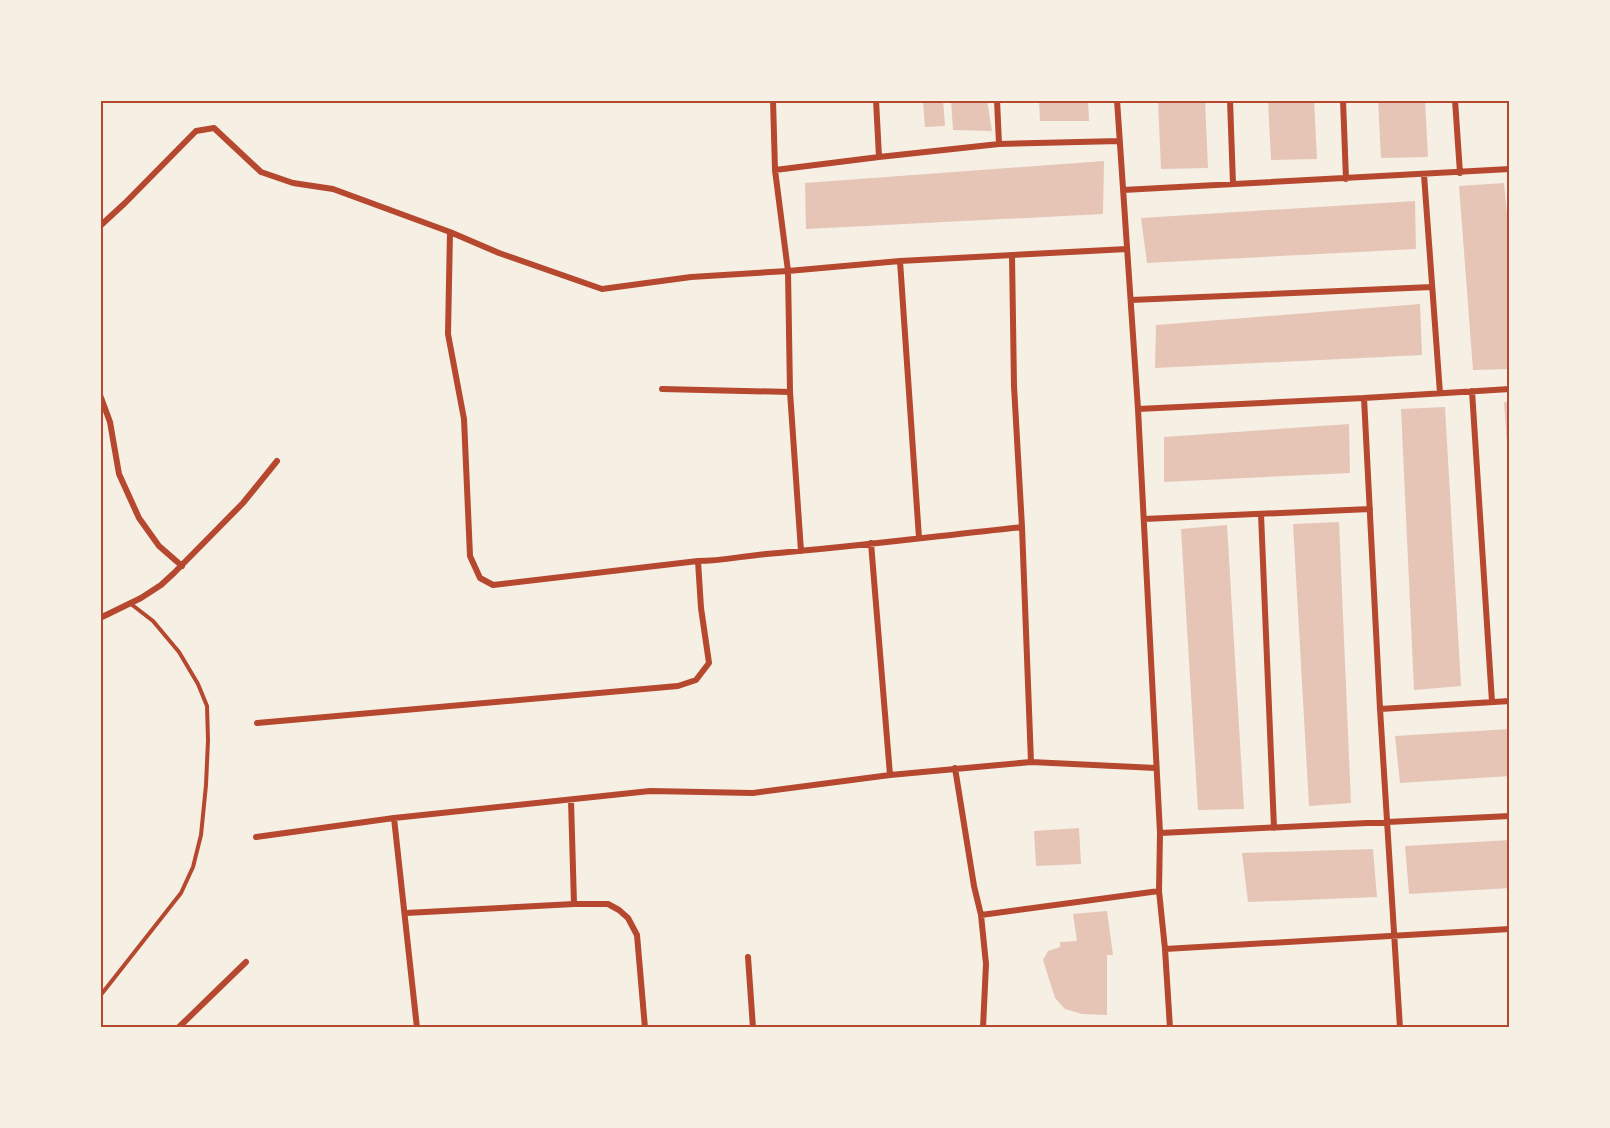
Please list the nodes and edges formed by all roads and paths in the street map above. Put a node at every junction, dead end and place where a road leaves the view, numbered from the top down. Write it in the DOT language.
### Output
graph roads {
  1 [pos="773,100"];
  2 [pos="876,100"];
  3 [pos="997,100"];
  4 [pos="1117,100"];
  5 [pos="1230,100"];
  6 [pos="1343,100"];
  7 [pos="1455,100"];
  8 [pos="1120,141"];
  9 [pos="999,144"];
  10 [pos="879,157"];
  11 [pos="775,170"];
  12 [pos="1509,170"];
  13 [pos="1460,173"];
  14 [pos="1424,175"];
  15 [pos="1346,179"];
  16 [pos="1233,184"];
  17 [pos="1123,190"];
  18 [pos="100,226"];
  19 [pos="450,232"];
  20 [pos="1127,249"];
  21 [pos="1012,255"];
  22 [pos="900,261"];
  23 [pos="788,271"];
  24 [pos="1432,287"];
  25 [pos="1131,300"];
  26 [pos="662,389"];
  27 [pos="1509,389"];
  28 [pos="1472,391"];
  29 [pos="790,392"];
  30 [pos="1440,393"];
  31 [pos="100,395"];
  32 [pos="1364,398"];
  33 [pos="1138,409"];
  34 [pos="277,460"];
  35 [pos="1370,509"];
  36 [pos="1261,514"];
  37 [pos="1144,519"];
  38 [pos="1022,527"];
  39 [pos="919,538"];
  40 [pos="871,543"];
  41 [pos="801,551"];
  42 [pos="698,561"];
  43 [pos="182,566"];
  44 [pos="131,603"];
  45 [pos="100,618"];
  46 [pos="1509,701"];
  47 [pos="1492,702"];
  48 [pos="1380,709"];
  49 [pos="257,723"];
  50 [pos="1031,762"];
  51 [pos="955,768"];
  52 [pos="1156,768"];
  53 [pos="890,775"];
  54 [pos="571,800"];
  55 [pos="1509,816"];
  56 [pos="394,818"];
  57 [pos="1387,822"];
  58 [pos="1275,828"];
  59 [pos="1160,833"];
  60 [pos="256,837"];
  61 [pos="1159,891"];
  62 [pos="574,904"];
  63 [pos="405,913"];
  64 [pos="981,915"];
  65 [pos="1509,929"];
  66 [pos="1394,936"];
  67 [pos="1165,950"];
  68 [pos="748,957"];
  69 [pos="246,962"];
  70 [pos="100,996"];
  71 [pos="178,1028"];
  72 [pos="417,1028"];
  73 [pos="645,1028"];
  74 [pos="753,1028"];
  75 [pos="983,1028"];
  76 [pos="1170,1028"];
  77 [pos="1400,1028"];
  1 -- 11 [label="street"];
  2 -- 10 [label="street"];
  3 -- 9 [label="street"];
  4 -- 8 [label="street"];
  5 -- 16 [label="street"];
  6 -- 15 [label="street"];
  7 -- 13 [label="street"];
  8 -- 9 [label="street"];
  8 -- 17 [label="street"];
  9 -- 10 [label="street"];
  10 -- 11 [label="street"];
  11 -- 23 [label="street"];
  12 -- 13 [label="street"];
  13 -- 14 [label="street"];
  14 -- 15 [label="street"];
  14 -- 24 [label="street"];
  15 -- 16 [label="street"];
  16 -- 17 [label="street"];
  17 -- 20 [label="street"];
  18 -- 19 [label="street"];
  19 -- 23 [label="street"];
  19 -- 42 [label="street"];
  20 -- 21 [label="street"];
  20 -- 25 [label="street"];
  21 -- 22 [label="street"];
  21 -- 38 [label="street"];
  22 -- 23 [label="street"];
  22 -- 39 [label="street"];
  23 -- 29 [label="street"];
  24 -- 25 [label="street"];
  24 -- 30 [label="street"];
  25 -- 33 [label="street"];
  26 -- 29 [label="street"];
  27 -- 28 [label="street"];
  28 -- 30 [label="street"];
  28 -- 47 [label="street"];
  29 -- 41 [label="street"];
  30 -- 32 [label="street"];
  31 -- 43 [label="street"];
  32 -- 33 [label="street"];
  32 -- 35 [label="street"];
  33 -- 37 [label="street"];
  34 -- 43 [label="street"];
  35 -- 36 [label="street"];
  35 -- 48 [label="street"];
  36 -- 37 [label="street"];
  36 -- 58 [label="street"];
  37 -- 52 [label="street"];
  38 -- 39 [label="street"];
  38 -- 50 [label="street"];
  39 -- 40 [label="street"];
  40 -- 41 [label="street"];
  40 -- 53 [label="street"];
  41 -- 42 [label="street"];
  42 -- 49 [label="street"];
  43 -- 44 [label="street"];
  44 -- 45 [label="street"];
  44 -- 70 [label="lane"];
  46 -- 47 [label="street"];
  47 -- 48 [label="street"];
  48 -- 57 [label="street"];
  50 -- 51 [label="street"];
  50 -- 52 [label="street"];
  51 -- 53 [label="street"];
  51 -- 64 [label="street"];
  52 -- 59 [label="street"];
  53 -- 54 [label="street"];
  54 -- 56 [label="street"];
  54 -- 62 [label="street"];
  55 -- 57 [label="street"];
  56 -- 60 [label="street"];
  56 -- 63 [label="street"];
  57 -- 58 [label="street"];
  57 -- 66 [label="street"];
  58 -- 59 [label="street"];
  59 -- 61 [label="street"];
  61 -- 64 [label="street"];
  61 -- 67 [label="street"];
  62 -- 63 [label="street"];
  62 -- 73 [label="street"];
  63 -- 72 [label="street"];
  64 -- 75 [label="street"];
  65 -- 66 [label="street"];
  66 -- 67 [label="street"];
  66 -- 77 [label="street"];
  67 -- 76 [label="street"];
  68 -- 74 [label="street"];
  69 -- 71 [label="street"];
}
